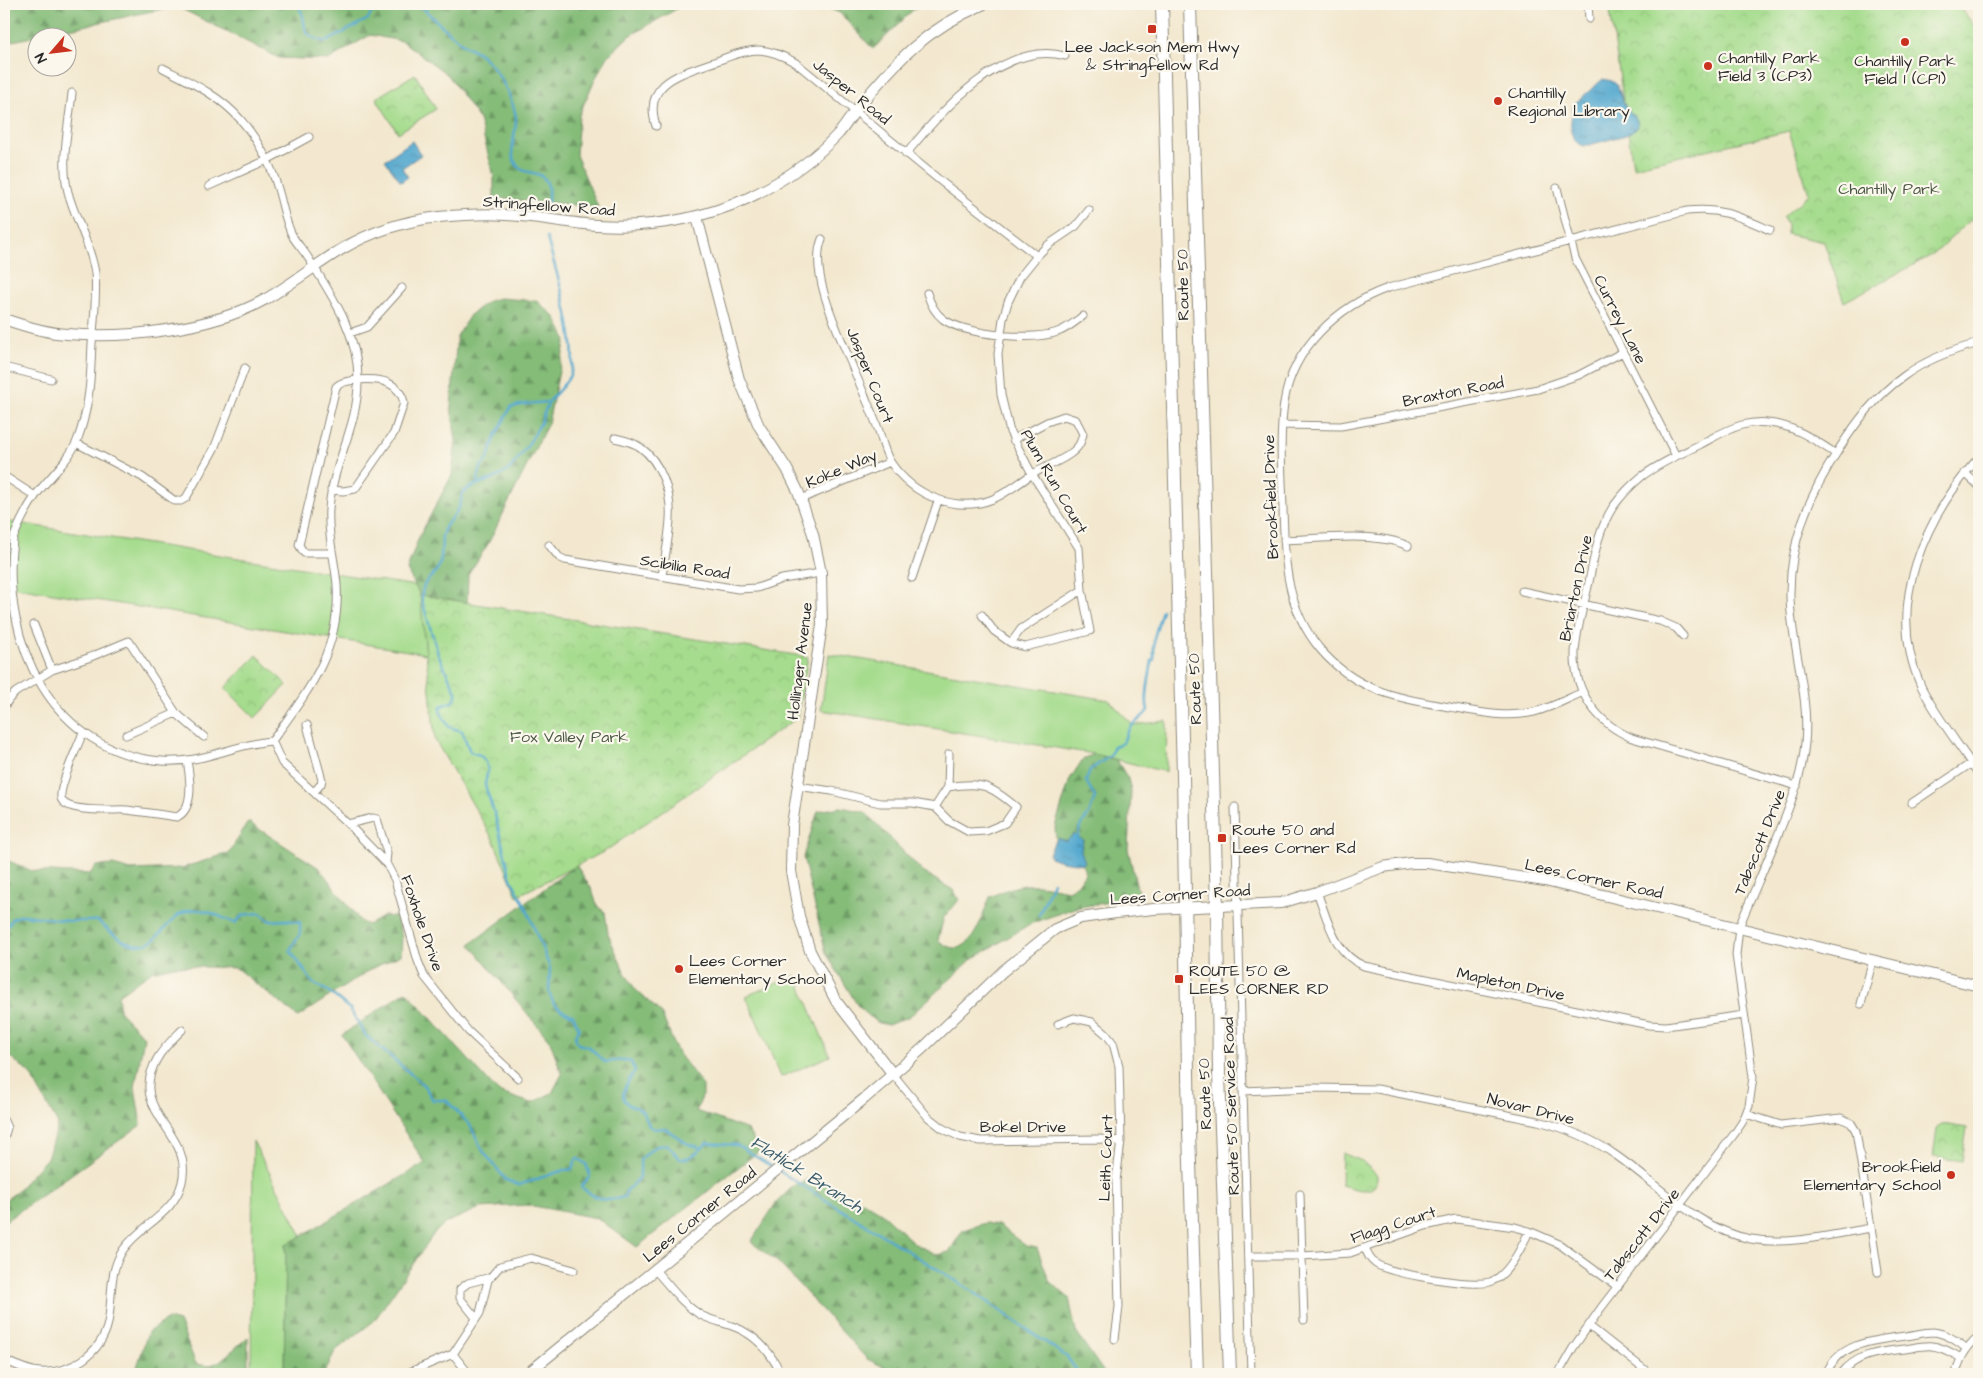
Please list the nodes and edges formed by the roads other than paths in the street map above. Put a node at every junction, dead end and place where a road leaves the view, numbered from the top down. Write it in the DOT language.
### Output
graph roads {
  1 [pos="984,4"];
  2 [pos="1162,4"];
  3 [pos="1190,4"];
  4 [pos="1588,4"];
  5 [pos="1589,19"];
  6 [pos="1065,56"];
  7 [pos="163,68"];
  8 [pos="72,93"];
  9 [pos="855,112"];
  10 [pos="656,126"];
  11 [pos="309,137"];
  12 [pos="906,154"];
  13 [pos="266,160"];
  14 [pos="209,186"];
  15 [pos="1557,188"];
  16 [pos="1089,210"];
  17 [pos="697,217"];
  18 [pos="1770,230"];
  19 [pos="822,239"];
  20 [pos="1570,241"];
  21 [pos="1037,256"];
  22 [pos="314,268"];
  23 [pos="402,288"];
  24 [pos="927,293"];
  25 [pos="1083,316"];
  26 [pos="4,319"];
  27 [pos="350,333"];
  28 [pos="1000,334"];
  29 [pos="93,336"];
  30 [pos="1979,343"];
  31 [pos="1623,352"];
  32 [pos="4,367"];
  33 [pos="245,368"];
  34 [pos="51,379"];
  35 [pos="358,380"];
  36 [pos="1282,425"];
  37 [pos="615,438"];
  38 [pos="1013,440"];
  39 [pos="76,443"];
  40 [pos="1836,454"];
  41 [pos="1676,456"];
  42 [pos="1979,456"];
  43 [pos="890,462"];
  44 [pos="1965,473"];
  45 [pos="1032,474"];
  46 [pos="4,476"];
  47 [pos="1979,486"];
  48 [pos="331,490"];
  49 [pos="36,496"];
  50 [pos="801,499"];
  51 [pos="938,501"];
  52 [pos="1284,540"];
  53 [pos="549,546"];
  54 [pos="1408,546"];
  55 [pos="332,553"];
  56 [pos="820,572"];
  57 [pos="662,576"];
  58 [pos="912,578"];
  59 [pos="4,590"];
  60 [pos="1082,590"];
  61 [pos="1522,592"];
  62 [pos="1584,605"];
  63 [pos="982,614"];
  64 [pos="34,626"];
  65 [pos="1682,636"];
  66 [pos="1011,643"];
  67 [pos="52,670"];
  68 [pos="1583,692"];
  69 [pos="42,700"];
  70 [pos="4,707"];
  71 [pos="176,712"];
  72 [pos="308,726"];
  73 [pos="126,734"];
  74 [pos="82,735"];
  75 [pos="204,737"];
  76 [pos="272,741"];
  77 [pos="949,754"];
  78 [pos="1979,758"];
  79 [pos="187,761"];
  80 [pos="1971,763"];
  81 [pos="1979,775"];
  82 [pos="797,786"];
  83 [pos="1797,786"];
  84 [pos="948,787"];
  85 [pos="314,792"];
  86 [pos="1912,803"];
  87 [pos="935,807"];
  88 [pos="1235,807"];
  89 [pos="348,824"];
  90 [pos="386,863"];
  91 [pos="1317,892"];
  92 [pos="1238,905"];
  93 [pos="1185,907"];
  94 [pos="1217,907"];
  95 [pos="1739,927"];
  96 [pos="1873,960"];
  97 [pos="1979,986"];
  98 [pos="1860,1004"];
  99 [pos="1744,1015"];
  100 [pos="1058,1024"];
  101 [pos="182,1030"];
  102 [pos="892,1073"];
  103 [pos="518,1078"];
  104 [pos="1243,1091"];
  105 [pos="1746,1114"];
  106 [pos="4,1121"];
  107 [pos="4,1138"];
  108 [pos="1121,1140"];
  109 [pos="1300,1194"];
  110 [pos="1681,1205"];
  111 [pos="1872,1228"];
  112 [pos="1529,1231"];
  113 [pos="1365,1248"];
  114 [pos="1248,1256"];
  115 [pos="1302,1256"];
  116 [pos="574,1270"];
  117 [pos="655,1270"];
  118 [pos="1878,1272"];
  119 [pos="491,1277"];
  120 [pos="1618,1287"];
  121 [pos="476,1318"];
  122 [pos="1304,1320"];
  123 [pos="1589,1326"];
  124 [pos="1979,1336"];
  125 [pos="1115,1339"];
  126 [pos="1967,1348"];
  127 [pos="453,1354"];
  128 [pos="1961,1358"];
  129 [pos="4,1360"];
  130 [pos="405,1374"];
  131 [pos="469,1374"];
  132 [pos="527,1374"];
  133 [pos="780,1374"];
  134 [pos="1197,1374"];
  135 [pos="1230,1374"];
  136 [pos="1251,1374"];
  137 [pos="1558,1374"];
  138 [pos="1650,1374"];
  139 [pos="1826,1374"];
  140 [pos="1842,1374"];
  141 [pos="1956,1374"];
  1 -- 9 [label="street, Stringfellow Road"];
  2 -- 93 [label="highway, Route 50"];
  3 -- 94 [label="highway, Route 50"];
  4 -- 5 [label="street"];
  6 -- 12 [label="street"];
  7 -- 13 [label="street"];
  8 -- 29 [label="street"];
  9 -- 10 [label="street, Jasper Road"];
  9 -- 12 [label="street, Jasper Road"];
  9 -- 17 [label="street, Stringfellow Road"];
  11 -- 13 [label="street"];
  12 -- 21 [label="street, Jasper Road"];
  13 -- 14 [label="street"];
  13 -- 22 [label="street"];
  15 -- 20 [label="street, Currey Lane"];
  16 -- 21 [label="street, Plum Run Court"];
  17 -- 22 [label="street, Stringfellow Road"];
  17 -- 50 [label="street, Hollinger Avenue"];
  18 -- 20 [label="street, Brookfield Drive"];
  19 -- 43 [label="street, Jasper Court"];
  20 -- 31 [label="street, Currey Lane"];
  20 -- 36 [label="street, Brookfield Drive"];
  21 -- 28 [label="street, Plum Run Court"];
  22 -- 27 [label="street"];
  22 -- 29 [label="street, Stringfellow Road"];
  23 -- 27 [label="street"];
  24 -- 28 [label="street"];
  25 -- 28 [label="street"];
  26 -- 29 [label="street, Stringfellow Road"];
  27 -- 35 [label="street"];
  28 -- 38 [label="street, Plum Run Court"];
  29 -- 39 [label="street"];
  30 -- 40 [label="street, Tabscott Drive"];
  31 -- 36 [label="street, Braxton Road"];
  31 -- 41 [label="street, Currey Lane"];
  32 -- 34 [label="street"];
  33 -- 39 [label="street"];
  35 -- 48 [label="street"];
  35 -- 48 [label="street"];
  35 -- 55 [label="street"];
  36 -- 52 [label="street, Brookfield Drive"];
  37 -- 57 [label="street"];
  38 -- 45 [label="street, Plum Run Court"];
  38 -- 45 [label="street, Jasper Court"];
  39 -- 49 [label="street"];
  40 -- 41 [label="street, Briarton Drive"];
  40 -- 83 [label="street, Tabscott Drive"];
  41 -- 62 [label="street, Briarton Drive"];
  42 -- 44 [label="street"];
  43 -- 50 [label="street, Koke Way"];
  43 -- 51 [label="street, Jasper Court"];
  44 -- 47 [label="street"];
  44 -- 80 [label="street"];
  45 -- 51 [label="street, Jasper Court"];
  45 -- 60 [label="street, Plum Run Court"];
  46 -- 49 [label="street"];
  48 -- 55 [label="street"];
  49 -- 59 [label="street"];
  50 -- 56 [label="street, Hollinger Avenue"];
  51 -- 58 [label="street"];
  52 -- 54 [label="street"];
  52 -- 68 [label="street, Brookfield Drive"];
  53 -- 57 [label="street, Scibilia Road"];
  55 -- 76 [label="street"];
  56 -- 57 [label="street, Scibilia Road"];
  56 -- 82 [label="street, Hollinger Avenue"];
  60 -- 66 [label="street"];
  60 -- 66 [label="street, Plum Run Court"];
  61 -- 62 [label="street"];
  62 -- 65 [label="street"];
  62 -- 68 [label="street, Briarton Drive"];
  63 -- 66 [label="street"];
  64 -- 67 [label="street"];
  67 -- 70 [label="street"];
  67 -- 71 [label="street"];
  68 -- 83 [label="street, Briarton Drive"];
  69 -- 74 [label="street"];
  71 -- 73 [label="street"];
  71 -- 75 [label="street"];
  72 -- 85 [label="street"];
  74 -- 79 [label="street"];
  74 -- 79 [label="street"];
  76 -- 79 [label="street"];
  76 -- 85 [label="street, Foxhole Drive"];
  77 -- 84 [label="street"];
  78 -- 80 [label="street"];
  80 -- 81 [label="street"];
  80 -- 86 [label="street"];
  82 -- 87 [label="street"];
  82 -- 102 [label="street, Hollinger Avenue"];
  83 -- 95 [label="street, Tabscott Drive"];
  84 -- 87 [label="street"];
  84 -- 87 [label="street"];
  85 -- 89 [label="street, Foxhole Drive"];
  88 -- 92 [label="street, Route 50 Service Road"];
  89 -- 90 [label="street, Foxhole Drive"];
  89 -- 90 [label="street, Foxhole Drive"];
  90 -- 103 [label="street, Foxhole Drive"];
  91 -- 92 [label="street, Lees Corner Road"];
  91 -- 95 [label="street, Lees Corner Road"];
  91 -- 99 [label="street, Mapleton Drive"];
  92 -- 94 [label="street, Lees Corner Road"];
  92 -- 104 [label="street, Route 50 Service Road"];
  93 -- 94 [label="street, Lees Corner Road"];
  93 -- 102 [label="street, Lees Corner Road"];
  93 -- 134 [label="highway, Route 50"];
  94 -- 135 [label="highway, Route 50"];
  95 -- 96 [label="street, Lees Corner Road"];
  95 -- 99 [label="street, Tabscott Drive"];
  96 -- 97 [label="street, Lees Corner Road"];
  96 -- 98 [label="street"];
  99 -- 105 [label="street, Tabscott Drive"];
  100 -- 108 [label="street, Leith Court"];
  101 -- 129 [label="street"];
  102 -- 108 [label="street, Bokel Drive"];
  102 -- 117 [label="street, Lees Corner Road"];
  104 -- 110 [label="street, Novar Drive"];
  104 -- 114 [label="street, Route 50 Service Road"];
  105 -- 110 [label="street, Tabscott Drive"];
  105 -- 111 [label="street"];
  106 -- 107 [label="street"];
  108 -- 125 [label="street, Leith Court"];
  109 -- 115 [label="street"];
  110 -- 111 [label="street, Novar Drive"];
  110 -- 120 [label="street, Tabscott Drive"];
  111 -- 118 [label="street"];
  112 -- 113 [label="street, Flagg Court"];
  112 -- 113 [label="street"];
  112 -- 120 [label="street, Flagg Court"];
  113 -- 115 [label="street, Flagg Court"];
  114 -- 115 [label="street, Flagg Court"];
  114 -- 136 [label="street, Route 50 Service Road"];
  115 -- 122 [label="street"];
  116 -- 119 [label="street"];
  117 -- 132 [label="street, Lees Corner Road"];
  117 -- 133 [label="street"];
  119 -- 121 [label="street"];
  119 -- 121 [label="street"];
  120 -- 123 [label="street, Tabscott Drive"];
  121 -- 127 [label="street"];
  123 -- 137 [label="street, Tabscott Drive"];
  123 -- 138 [label="street"];
  124 -- 126 [label="street"];
  126 -- 128 [label="street"];
  126 -- 139 [label="street"];
  127 -- 130 [label="street"];
  127 -- 131 [label="street"];
  128 -- 140 [label="street"];
  128 -- 141 [label="street"];
}
